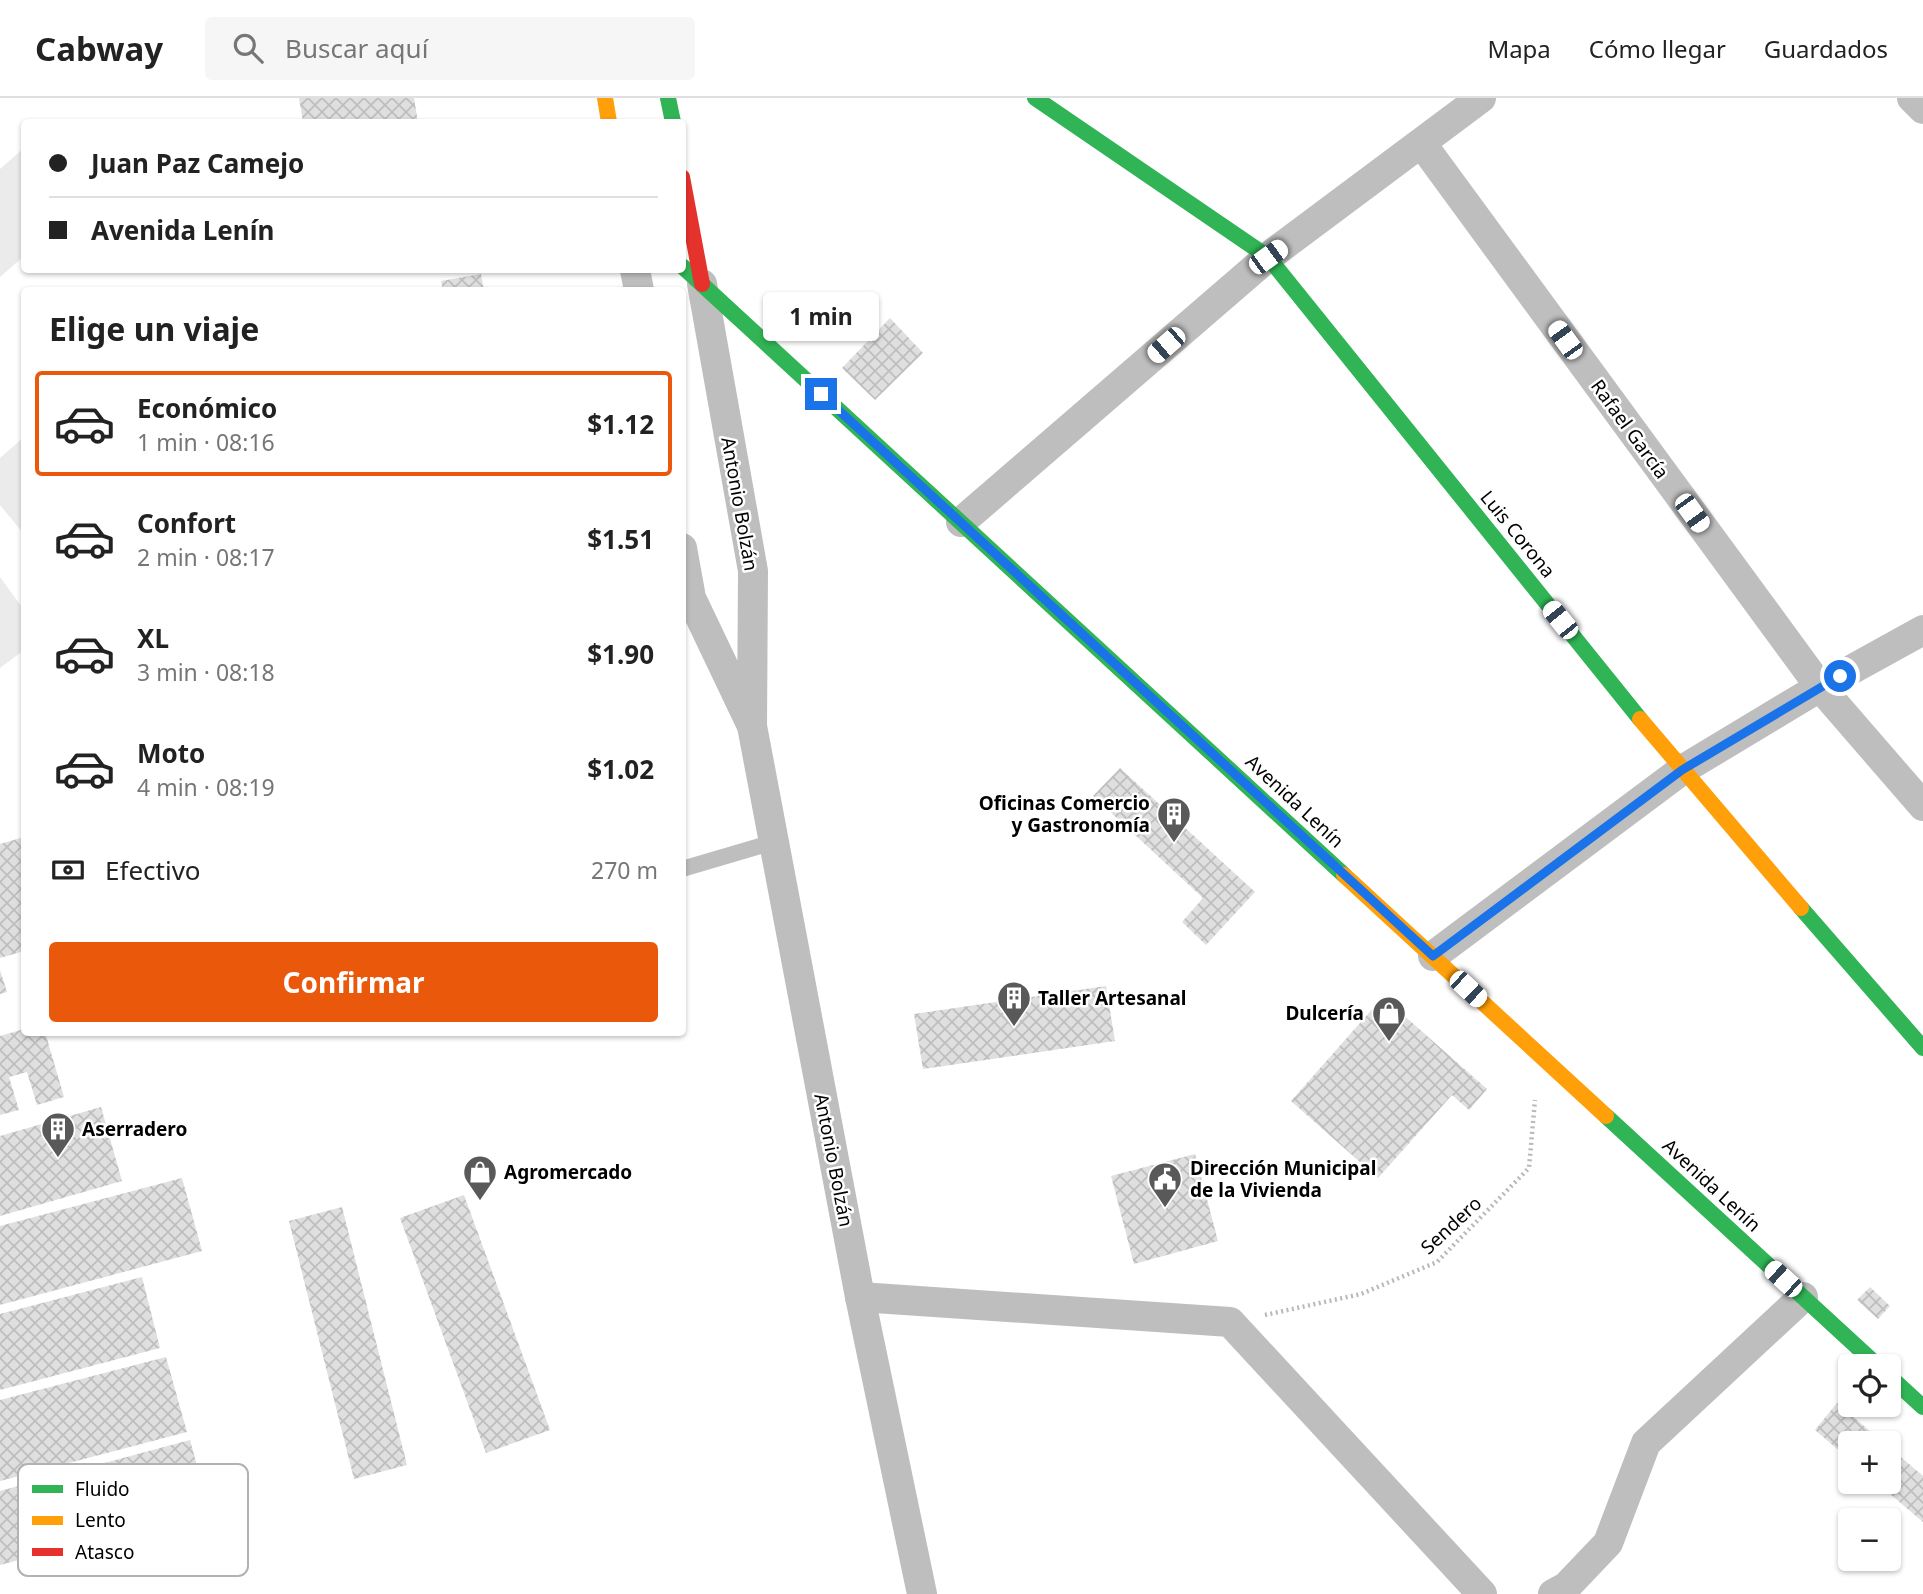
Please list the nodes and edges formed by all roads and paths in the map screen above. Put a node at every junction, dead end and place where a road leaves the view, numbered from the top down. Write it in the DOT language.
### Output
graph roads {
  1 [pos="605,98"];
  2 [pos="668,98"];
  3 [pos="1035,98"];
  4 [pos="1481,98"];
  5 [pos="1912,98"];
  6 [pos="1923,108"];
  7 [pos="608,119"];
  8 [pos="672,119"];
  9 [pos="1422,144"];
  10 [pos="686,216"];
  11 [pos="1268,257"];
  12 [pos="692,275"];
  13 [pos="961,523"];
  14 [pos="686,570"];
  15 [pos="1923,630"];
  16 [pos="1820,687"];
  17 [pos="752,726"];
  18 [pos="1682,770"];
  19 [pos="1923,806"];
  20 [pos="774,842"];
  21 [pos="686,868"];
  22 [pos="1433,956"];
  23 [pos="1923,1048"];
  24 [pos="1540,1055"];
  25 [pos="860,1297"];
  26 [pos="1803,1297"];
  27 [pos="1230,1322"];
  28 [pos="1865,1354"];
  29 [pos="1901,1387"];
  30 [pos="1923,1407"];
  31 [pos="922,1594"];
  32 [pos="1482,1594"];
  33 [pos="1553,1594"];
  1 -- 7 [label="street"];
  2 -- 8 [label="street"];
  3 -- 11 [label="street, Luis Corona"];
  4 -- 9 [label="street"];
  5 -- 6 [label="street"];
  9 -- 11 [label="street"];
  9 -- 16 [label="street, Rafael García"];
  10 -- 12 [label="street"];
  11 -- 13 [label="street"];
  11 -- 18 [label="street, Luis Corona"];
  12 -- 13 [label="street, Avenida Lenín"];
  12 -- 17 [label="street, Antonio Bolzán"];
  13 -- 22 [label="street, Avenida Lenín"];
  14 -- 17 [label="street, Antonio Bolzán"];
  15 -- 16 [label="street"];
  16 -- 18 [label="street"];
  16 -- 19 [label="street, Rafael García"];
  17 -- 20 [label="street, Antonio Bolzán"];
  18 -- 22 [label="street"];
  18 -- 23 [label="street, Luis Corona"];
  20 -- 21 [label="lane"];
  20 -- 25 [label="street, Antonio Bolzán"];
  22 -- 24 [label="street, Avenida Lenín"];
  24 -- 26 [label="street, Avenida Lenín"];
  24 -- 27 [label="path, Sendero"];
  25 -- 27 [label="street"];
  25 -- 31 [label="street, Antonio Bolzán"];
  26 -- 28 [label="street, Avenida Lenín"];
  26 -- 33 [label="street"];
  27 -- 32 [label="street"];
  29 -- 30 [label="street"];
}
